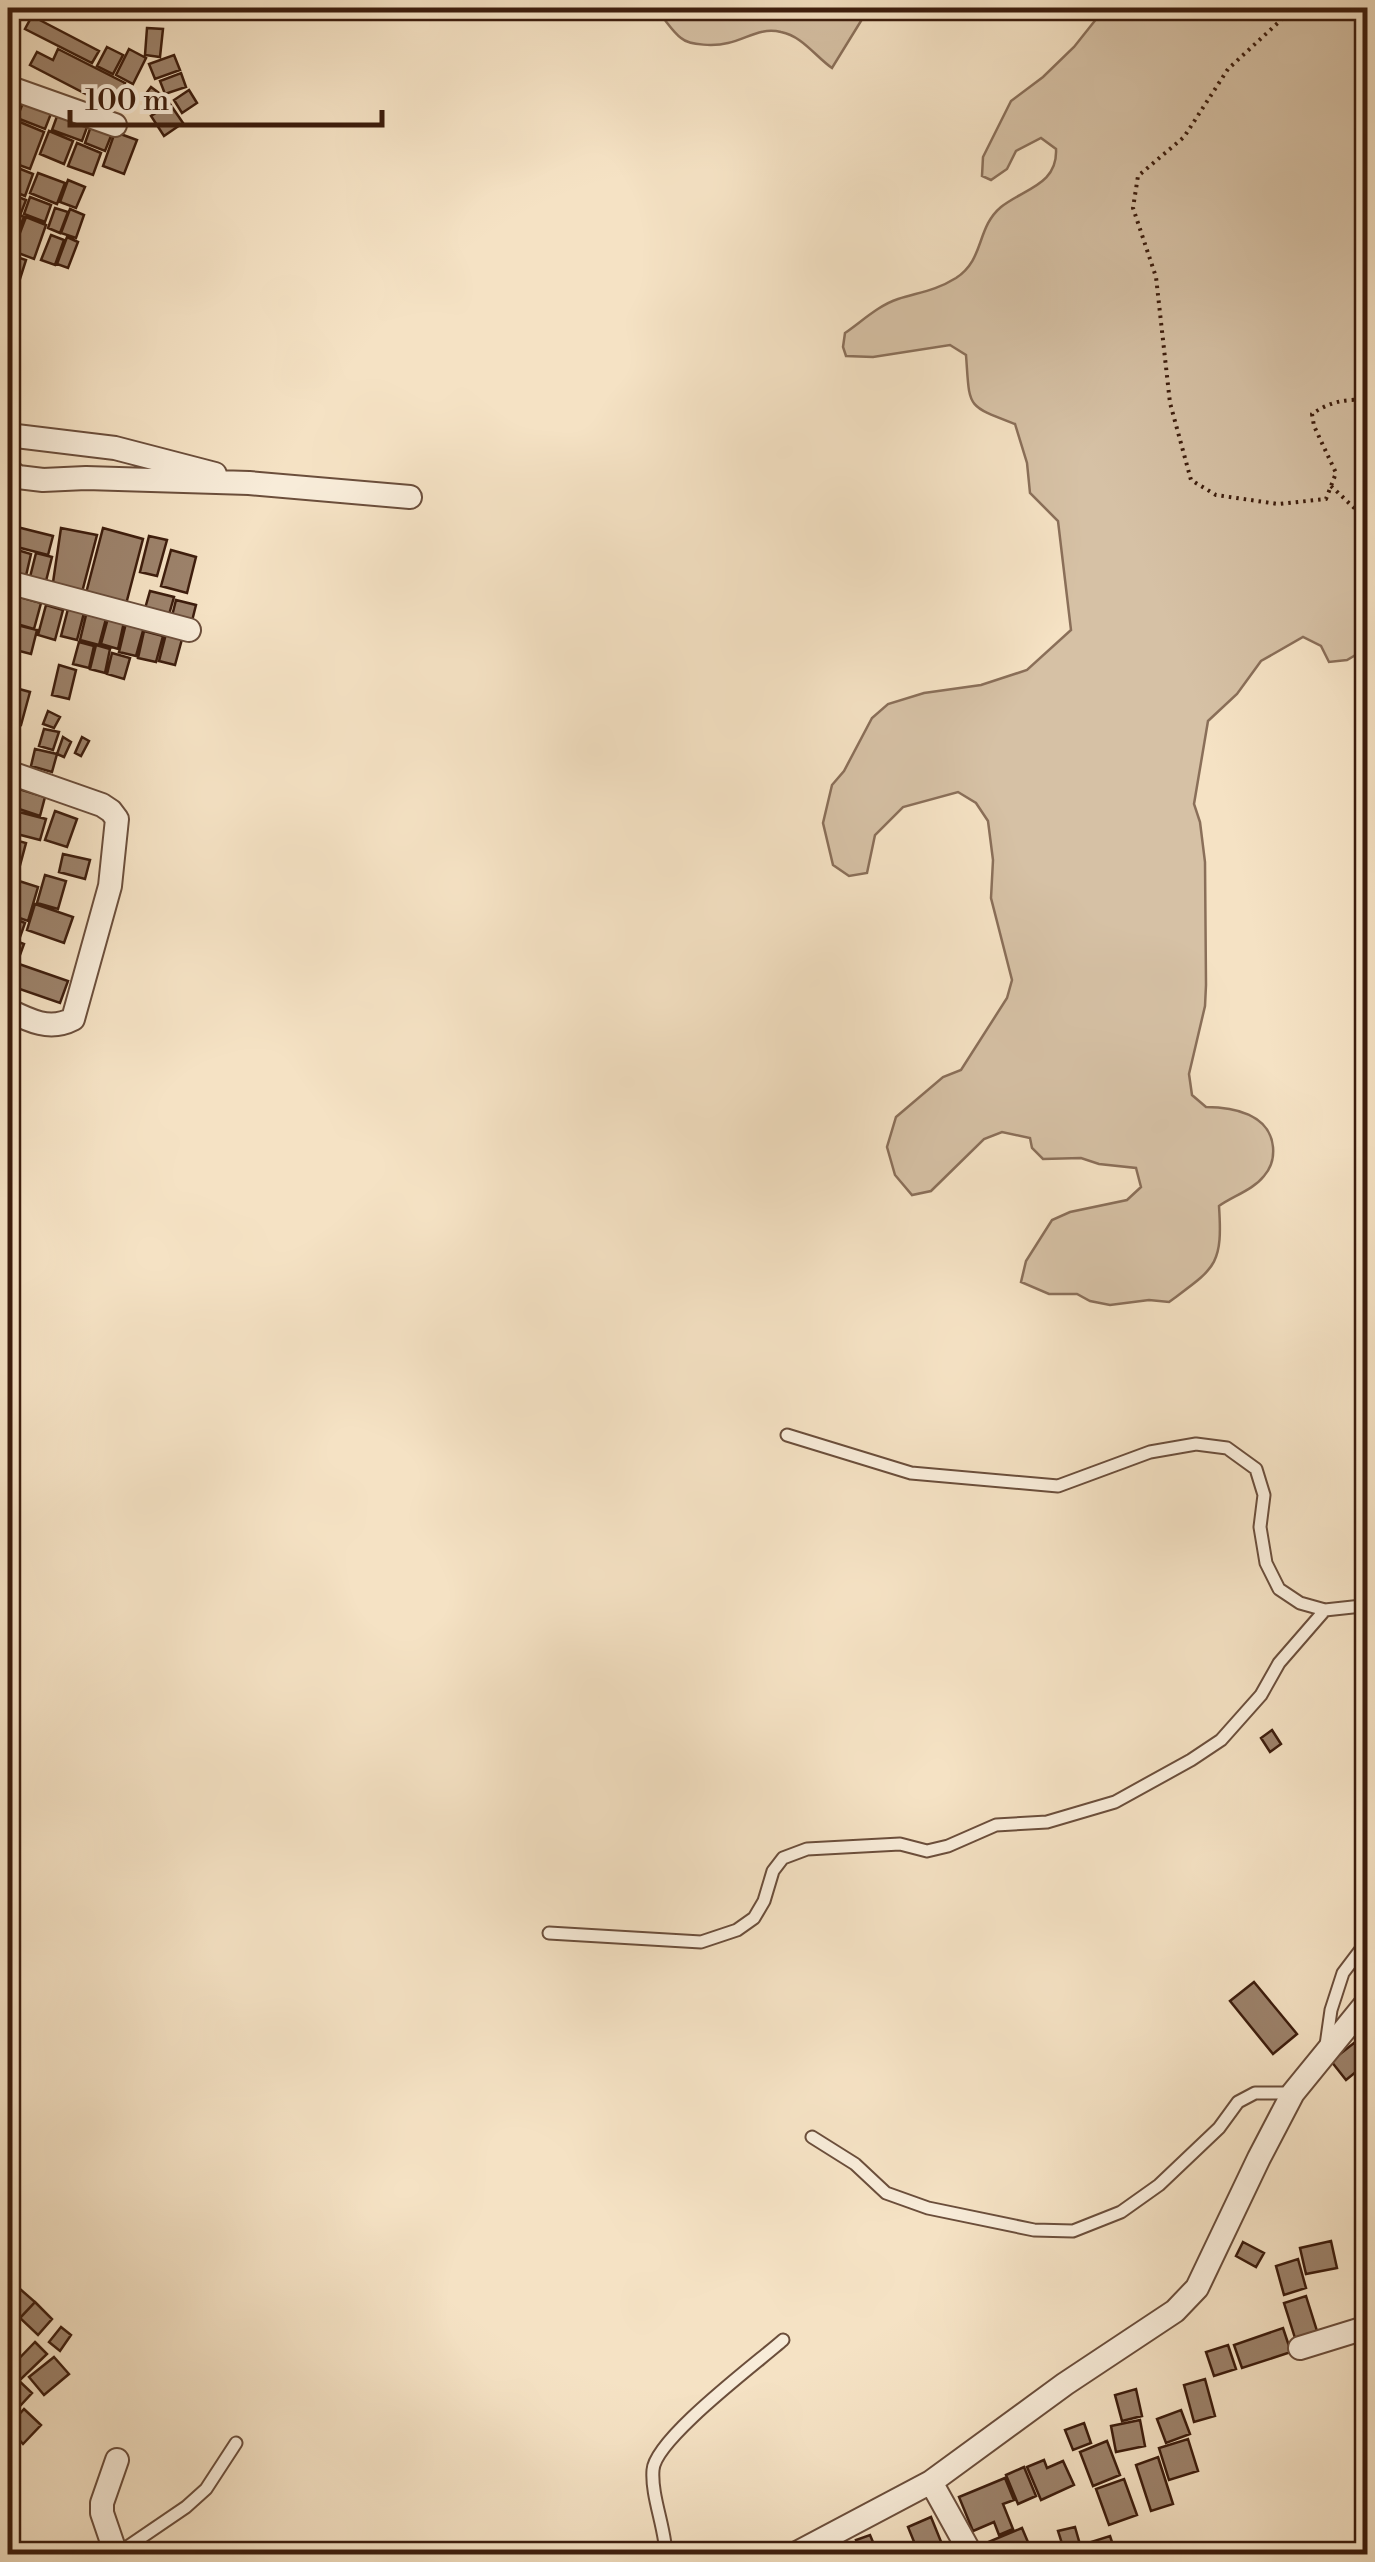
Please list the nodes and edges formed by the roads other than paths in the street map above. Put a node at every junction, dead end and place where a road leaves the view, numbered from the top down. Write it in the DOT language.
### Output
graph roads {
  1 [pos="8,87"];
  2 [pos="116,125"];
  3 [pos="8,435"];
  4 [pos="8,470"];
  5 [pos="249,483"];
  6 [pos="410,498"];
  7 [pos="8,582"];
  8 [pos="189,630"];
  9 [pos="8,772"];
  10 [pos="8,1010"];
  11 [pos="787,1435"];
  12 [pos="1366,1605"];
  13 [pos="1325,1610"];
  14 [pos="549,1933"];
  15 [pos="1368,1940"];
  16 [pos="1368,2001"];
  17 [pos="1325,2054"];
  18 [pos="1293,2093"];
  19 [pos="812,2137"];
  20 [pos="1368,2327"];
  21 [pos="784,2340"];
  22 [pos="1300,2348"];
  23 [pos="236,2443"];
  24 [pos="117,2460"];
  25 [pos="931,2482"];
  26 [pos="116,2554"];
  27 [pos="666,2554"];
  28 [pos="794,2554"];
  29 [pos="971,2554"];
  1 -- 2 [label="street"];
  3 -- 5 [label="street"];
  4 -- 5 [label="street"];
  5 -- 6 [label="street"];
  7 -- 8 [label="street"];
  9 -- 10 [label="street"];
  11 -- 13 [label="lane"];
  12 -- 13 [label="lane"];
  13 -- 14 [label="lane"];
  15 -- 17 [label="lane"];
  16 -- 17 [label="street"];
  17 -- 18 [label="street"];
  18 -- 19 [label="lane"];
  18 -- 25 [label="street"];
  20 -- 22 [label="street"];
  21 -- 27 [label="lane"];
  23 -- 26 [label="lane"];
  24 -- 26 [label="street"];
  25 -- 28 [label="street"];
  25 -- 29 [label="street"];
}
